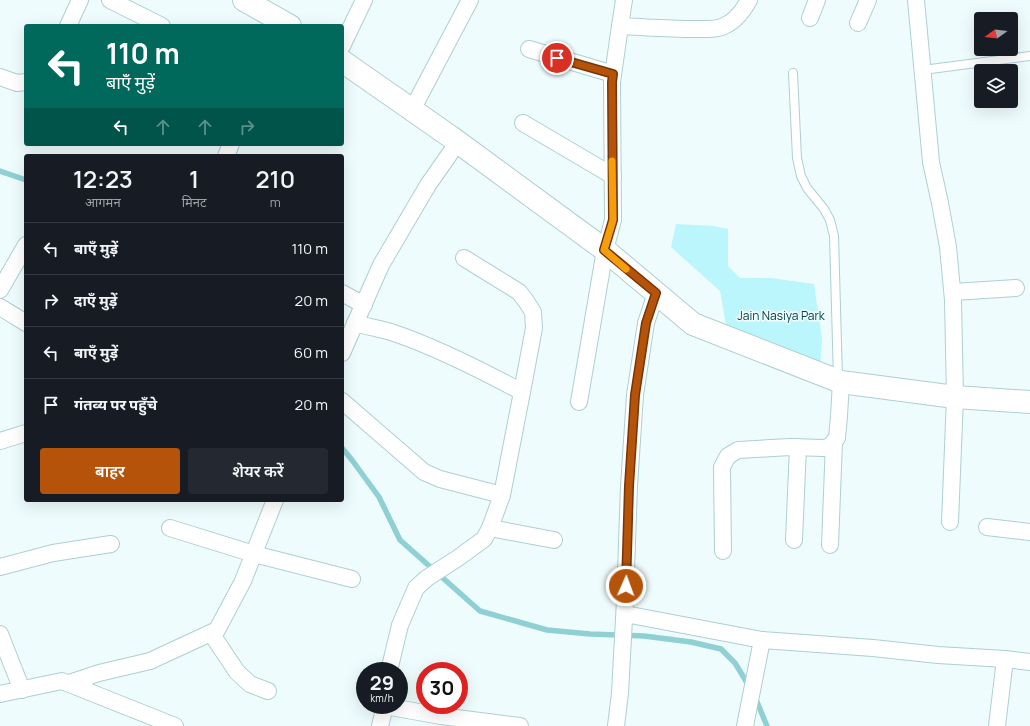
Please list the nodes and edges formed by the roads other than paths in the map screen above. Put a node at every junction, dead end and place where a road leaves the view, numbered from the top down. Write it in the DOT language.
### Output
graph roads {
  1 [pos="80,0"];
  2 [pos="110,0"];
  3 [pos="244,0"];
  4 [pos="364,0"];
  5 [pos="470,0"];
  6 [pos="624,0"];
  7 [pos="749,0"];
  8 [pos="817,0"];
  9 [pos="868,0"];
  10 [pos="916,0"];
  11 [pos="810,18"];
  12 [pos="858,23"];
  13 [pos="69,24"];
  14 [pos="158,24"];
  15 [pos="286,24"];
  16 [pos="620,26"];
  17 [pos="344,42"];
  18 [pos="529,49"];
  19 [pos="1030,56"];
  20 [pos="344,62"];
  21 [pos="923,70"];
  22 [pos="793,73"];
  23 [pos="613,74"];
  24 [pos="0,77"];
  25 [pos="24,82"];
  26 [pos="412,110"];
  27 [pos="523,123"];
  28 [pos="458,142"];
  29 [pos="613,176"];
  30 [pos="24,249"];
  31 [pos="604,250"];
  32 [pos="464,258"];
  33 [pos="1016,288"];
  34 [pos="0,290"];
  35 [pos="953,292"];
  36 [pos="656,293"];
  37 [pos="344,294"];
  38 [pos="364,305"];
  39 [pos="0,307"];
  40 [pos="24,322"];
  41 [pos="356,323"];
  42 [pos="344,349"];
  43 [pos="840,381"];
  44 [pos="522,392"];
  45 [pos="955,397"];
  46 [pos="579,402"];
  47 [pos="1030,402"];
  48 [pos="344,403"];
  49 [pos="24,434"];
  50 [pos="0,441"];
  51 [pos="834,442"];
  52 [pos="798,447"];
  53 [pos="502,495"];
  54 [pos="274,502"];
  55 [pos="950,522"];
  56 [pos="987,527"];
  57 [pos="170,528"];
  58 [pos="490,528"];
  59 [pos="1030,532"];
  60 [pos="554,540"];
  61 [pos="794,540"];
  62 [pos="111,544"];
  63 [pos="830,545"];
  64 [pos="723,551"];
  65 [pos="254,554"];
  66 [pos="0,567"];
  67 [pos="352,579"];
  68 [pos="624,618"];
  69 [pos="211,633"];
  70 [pos="0,634"];
  71 [pos="762,640"];
  72 [pos="1005,660"];
  73 [pos="391,662"];
  74 [pos="1030,662"];
  75 [pos="69,684"];
  76 [pos="22,690"];
  77 [pos="268,691"];
  78 [pos="0,694"];
  79 [pos="408,710"];
  80 [pos="383,714"];
  81 [pos="175,726"];
  82 [pos="380,726"];
  83 [pos="520,726"];
  84 [pos="616,726"];
  85 [pos="745,726"];
  86 [pos="997,726"];
  1 -- 13 [label="street"];
  2 -- 14 [label="street"];
  3 -- 15 [label="street"];
  4 -- 17 [label="street"];
  5 -- 26 [label="street"];
  6 -- 16 [label="street"];
  7 -- 16 [label="street"];
  8 -- 11 [label="street"];
  9 -- 12 [label="street"];
  10 -- 21 [label="street"];
  16 -- 23 [label="street"];
  18 -- 23 [label="street"];
  19 -- 21 [label="lane"];
  20 -- 26 [label="street"];
  21 -- 35 [label="street"];
  22 -- 43 [label="lane"];
  23 -- 29 [label="street"];
  24 -- 25 [label="street"];
  26 -- 28 [label="street"];
  27 -- 29 [label="street"];
  28 -- 31 [label="street"];
  28 -- 38 [label="street"];
  29 -- 31 [label="street"];
  30 -- 34 [label="street"];
  31 -- 36 [label="street"];
  31 -- 46 [label="street"];
  32 -- 44 [label="street"];
  33 -- 35 [label="street"];
  35 -- 45 [label="street"];
  36 -- 43 [label="street"];
  36 -- 68 [label="street"];
  37 -- 38 [label="street"];
  38 -- 41 [label="street"];
  39 -- 40 [label="street"];
  41 -- 42 [label="street"];
  41 -- 44 [label="street"];
  43 -- 45 [label="street"];
  43 -- 51 [label="street"];
  44 -- 53 [label="street"];
  45 -- 47 [label="street"];
  45 -- 55 [label="street"];
  48 -- 53 [label="street"];
  49 -- 50 [label="street"];
  51 -- 52 [label="street"];
  51 -- 63 [label="street"];
  52 -- 61 [label="street"];
  52 -- 64 [label="street"];
  53 -- 58 [label="street"];
  54 -- 65 [label="street"];
  56 -- 59 [label="street"];
  57 -- 65 [label="street"];
  58 -- 60 [label="street"];
  58 -- 73 [label="street"];
  62 -- 66 [label="street"];
  65 -- 67 [label="street"];
  65 -- 69 [label="street"];
  68 -- 71 [label="street"];
  68 -- 84 [label="street"];
  69 -- 75 [label="street"];
  69 -- 77 [label="street"];
  70 -- 76 [label="street"];
  71 -- 72 [label="street"];
  71 -- 85 [label="street"];
  72 -- 74 [label="street"];
  72 -- 86 [label="street"];
  75 -- 76 [label="street"];
  75 -- 81 [label="street"];
  76 -- 78 [label="street"];
  79 -- 83 [label="street"];
  80 -- 82 [label="street"];
}
